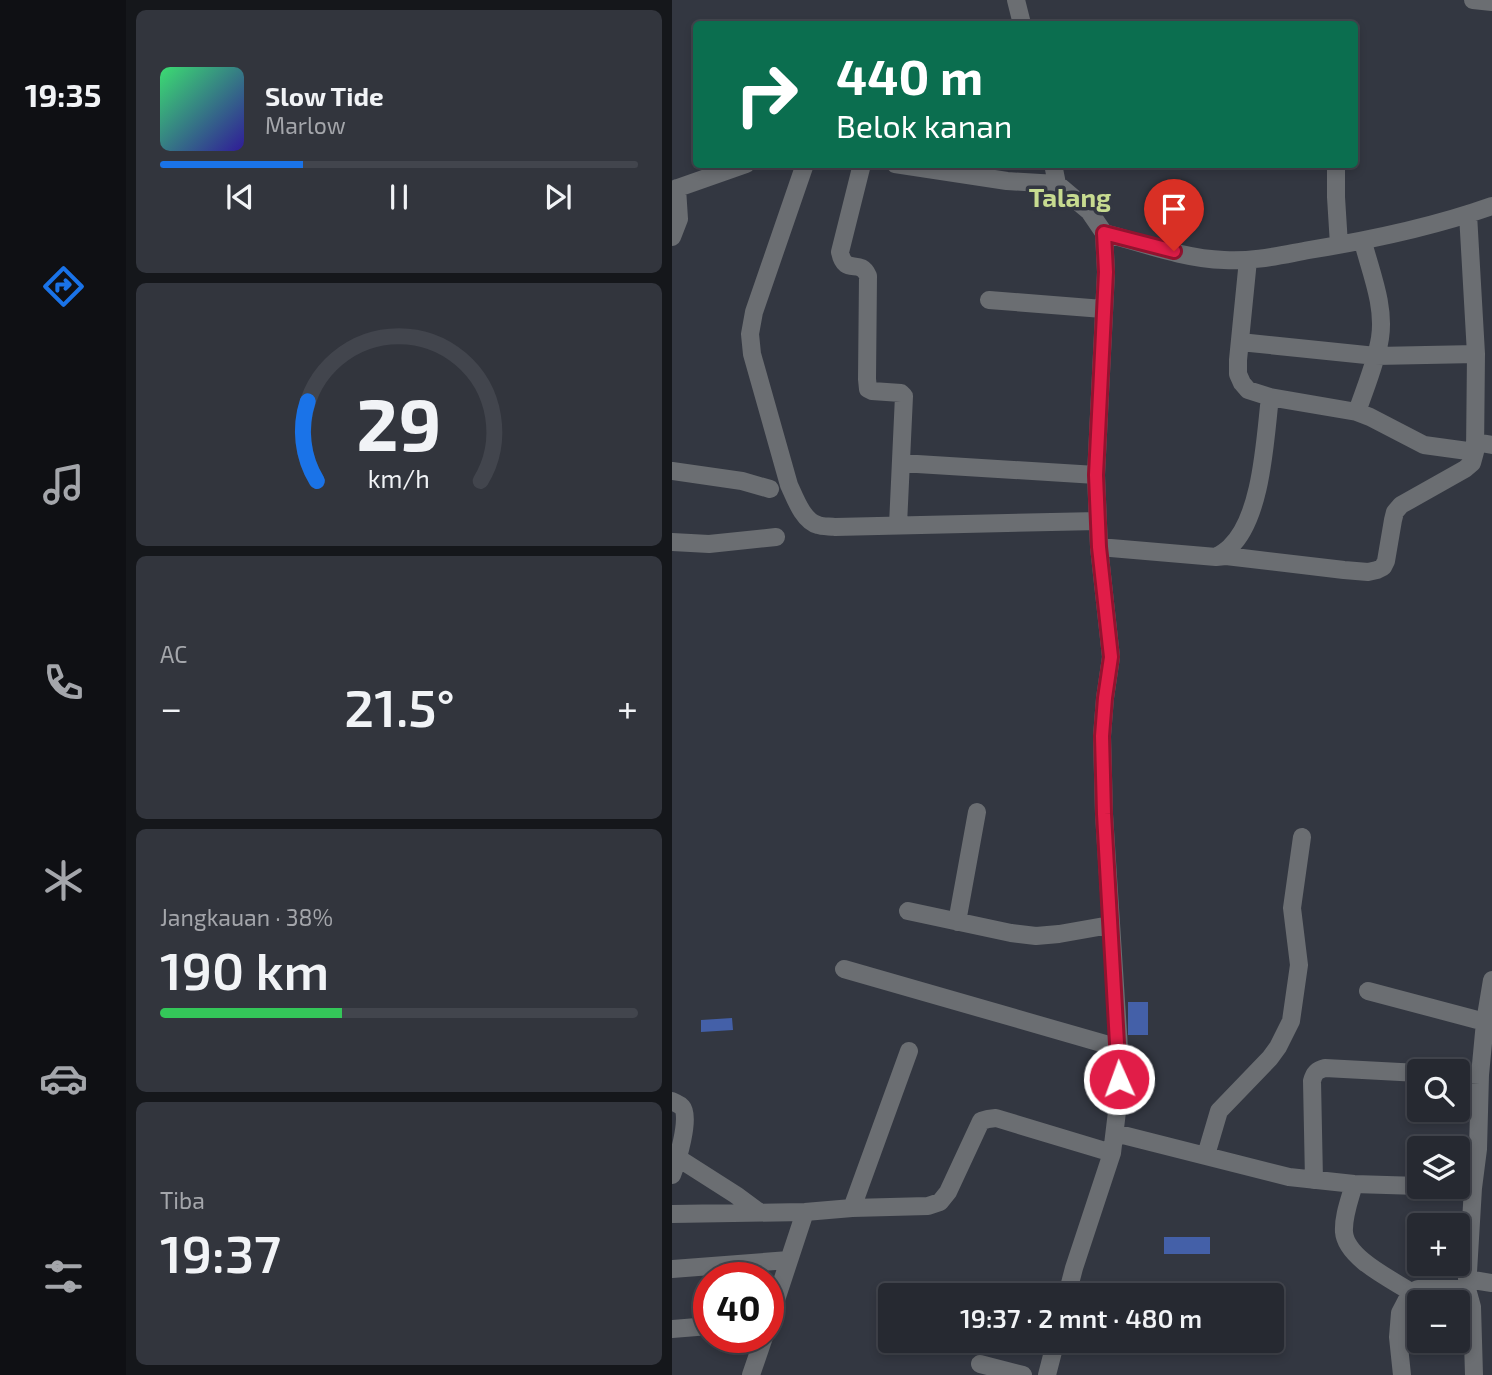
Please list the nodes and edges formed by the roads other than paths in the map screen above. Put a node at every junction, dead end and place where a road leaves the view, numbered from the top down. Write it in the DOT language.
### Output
graph roads {
  1 [pos="1016,0"];
  2 [pos="1473,0"];
  3 [pos="1492,2"];
  4 [pos="1021,21"];
  5 [pos="735,168"];
  6 [pos="804,168"];
  7 [pos="861,168"];
  8 [pos="921,168"];
  9 [pos="1054,168"];
  10 [pos="1336,168"];
  11 [pos="1056,184"];
  12 [pos="675,189"];
  13 [pos="1492,206"];
  14 [pos="1468,214"];
  15 [pos="1104,233"];
  16 [pos="672,237"];
  17 [pos="1363,242"];
  18 [pos="1339,245"];
  19 [pos="1248,261"];
  20 [pos="989,300"];
  21 [pos="1104,309"];
  22 [pos="1240,342"];
  23 [pos="1476,354"];
  24 [pos="1376,356"];
  25 [pos="1484,376"];
  26 [pos="1270,397"];
  27 [pos="1357,412"];
  28 [pos="1480,446"];
  29 [pos="901,463"];
  30 [pos="673,472"];
  31 [pos="1096,475"];
  32 [pos="770,488"];
  33 [pos="1098,521"];
  34 [pos="898,525"];
  35 [pos="776,537"];
  36 [pos="672,542"];
  37 [pos="1099,547"];
  38 [pos="1216,557"];
  39 [pos="977,812"];
  40 [pos="1301,837"];
  41 [pos="908,911"];
  42 [pos="957,922"];
  43 [pos="1110,925"];
  44 [pos="844,969"];
  45 [pos="1492,980"];
  46 [pos="1368,991"];
  47 [pos="1485,1022"];
  48 [pos="1119,1048"];
  49 [pos="909,1051"];
  50 [pos="1407,1072"];
  51 [pos="1470,1075"];
  52 [pos="1480,1075"];
  53 [pos="672,1101"];
  54 [pos="1115,1133"];
  55 [pos="1112,1153"];
  56 [pos="1206,1155"];
  57 [pos="675,1167"];
  58 [pos="1314,1180"];
  59 [pos="1354,1184"];
  60 [pos="1407,1186"];
  61 [pos="1470,1188"];
  62 [pos="1474,1188"];
  63 [pos="852,1208"];
  64 [pos="805,1212"];
  65 [pos="758,1213"];
  66 [pos="672,1214"];
  67 [pos="789,1260"];
  68 [pos="672,1269"];
  69 [pos="784,1276"];
  70 [pos="1070,1283"];
  71 [pos="1492,1283"];
  72 [pos="1467,1284"];
  73 [pos="1409,1290"];
  74 [pos="1416,1290"];
  75 [pos="1407,1301"];
  76 [pos="693,1327"];
  77 [pos="672,1329"];
  78 [pos="759,1353"];
  79 [pos="1052,1353"];
  80 [pos="980,1364"];
  81 [pos="998,1372"];
  82 [pos="751,1375"];
  83 [pos="1023,1375"];
  84 [pos="1046,1375"];
  85 [pos="1402,1375"];
  86 [pos="1474,1375"];
  1 -- 4 [label="street"];
  2 -- 3 [label="street"];
  5 -- 12 [label="street"];
  6 -- 34 [label="street"];
  7 -- 29 [label="street"];
  8 -- 11 [label="street"];
  9 -- 11 [label="street"];
  10 -- 18 [label="street"];
  11 -- 15 [label="street"];
  12 -- 16 [label="street"];
  13 -- 14 [label="street"];
  14 -- 17 [label="street"];
  14 -- 23 [label="street"];
  15 -- 19 [label="street"];
  15 -- 21 [label="street"];
  17 -- 18 [label="street"];
  17 -- 24 [label="street"];
  18 -- 19 [label="street"];
  19 -- 22 [label="street"];
  20 -- 21 [label="street"];
  21 -- 31 [label="street"];
  22 -- 24 [label="street"];
  22 -- 26 [label="street"];
  23 -- 24 [label="street"];
  23 -- 25 [label="street"];
  24 -- 27 [label="street"];
  25 -- 28 [label="street"];
  26 -- 27 [label="street"];
  26 -- 38 [label="street"];
  27 -- 28 [label="street"];
  28 -- 38 [label="street"];
  29 -- 31 [label="street"];
  29 -- 34 [label="street"];
  30 -- 32 [label="street"];
  31 -- 33 [label="street"];
  33 -- 34 [label="street"];
  33 -- 37 [label="street"];
  35 -- 36 [label="street"];
  37 -- 38 [label="street"];
  37 -- 43 [label="street"];
  39 -- 42 [label="street"];
  40 -- 56 [label="street"];
  41 -- 42 [label="street"];
  42 -- 43 [label="street"];
  43 -- 48 [label="street"];
  44 -- 48 [label="street"];
  45 -- 47 [label="street"];
  46 -- 47 [label="street"];
  47 -- 52 [label="street"];
  48 -- 54 [label="street"];
  49 -- 63 [label="street"];
  50 -- 58 [label="street"];
  51 -- 52 [label="street"];
  52 -- 62 [label="street"];
  53 -- 57 [label="street"];
  54 -- 55 [label="street"];
  54 -- 56 [label="street"];
  55 -- 63 [label="street"];
  55 -- 70 [label="street"];
  56 -- 58 [label="street"];
  57 -- 65 [label="street"];
  58 -- 59 [label="street"];
  59 -- 60 [label="street"];
  59 -- 73 [label="street"];
  61 -- 62 [label="street"];
  62 -- 72 [label="street"];
  63 -- 64 [label="street"];
  64 -- 65 [label="street"];
  64 -- 67 [label="street"];
  65 -- 66 [label="street"];
  67 -- 68 [label="street"];
  67 -- 69 [label="street"];
  71 -- 72 [label="street"];
  72 -- 74 [label="street"];
  72 -- 86 [label="street"];
  75 -- 85 [label="street"];
  76 -- 77 [label="street"];
  78 -- 82 [label="street"];
  79 -- 84 [label="street"];
  80 -- 81 [label="street"];
  81 -- 83 [label="street"];
}
